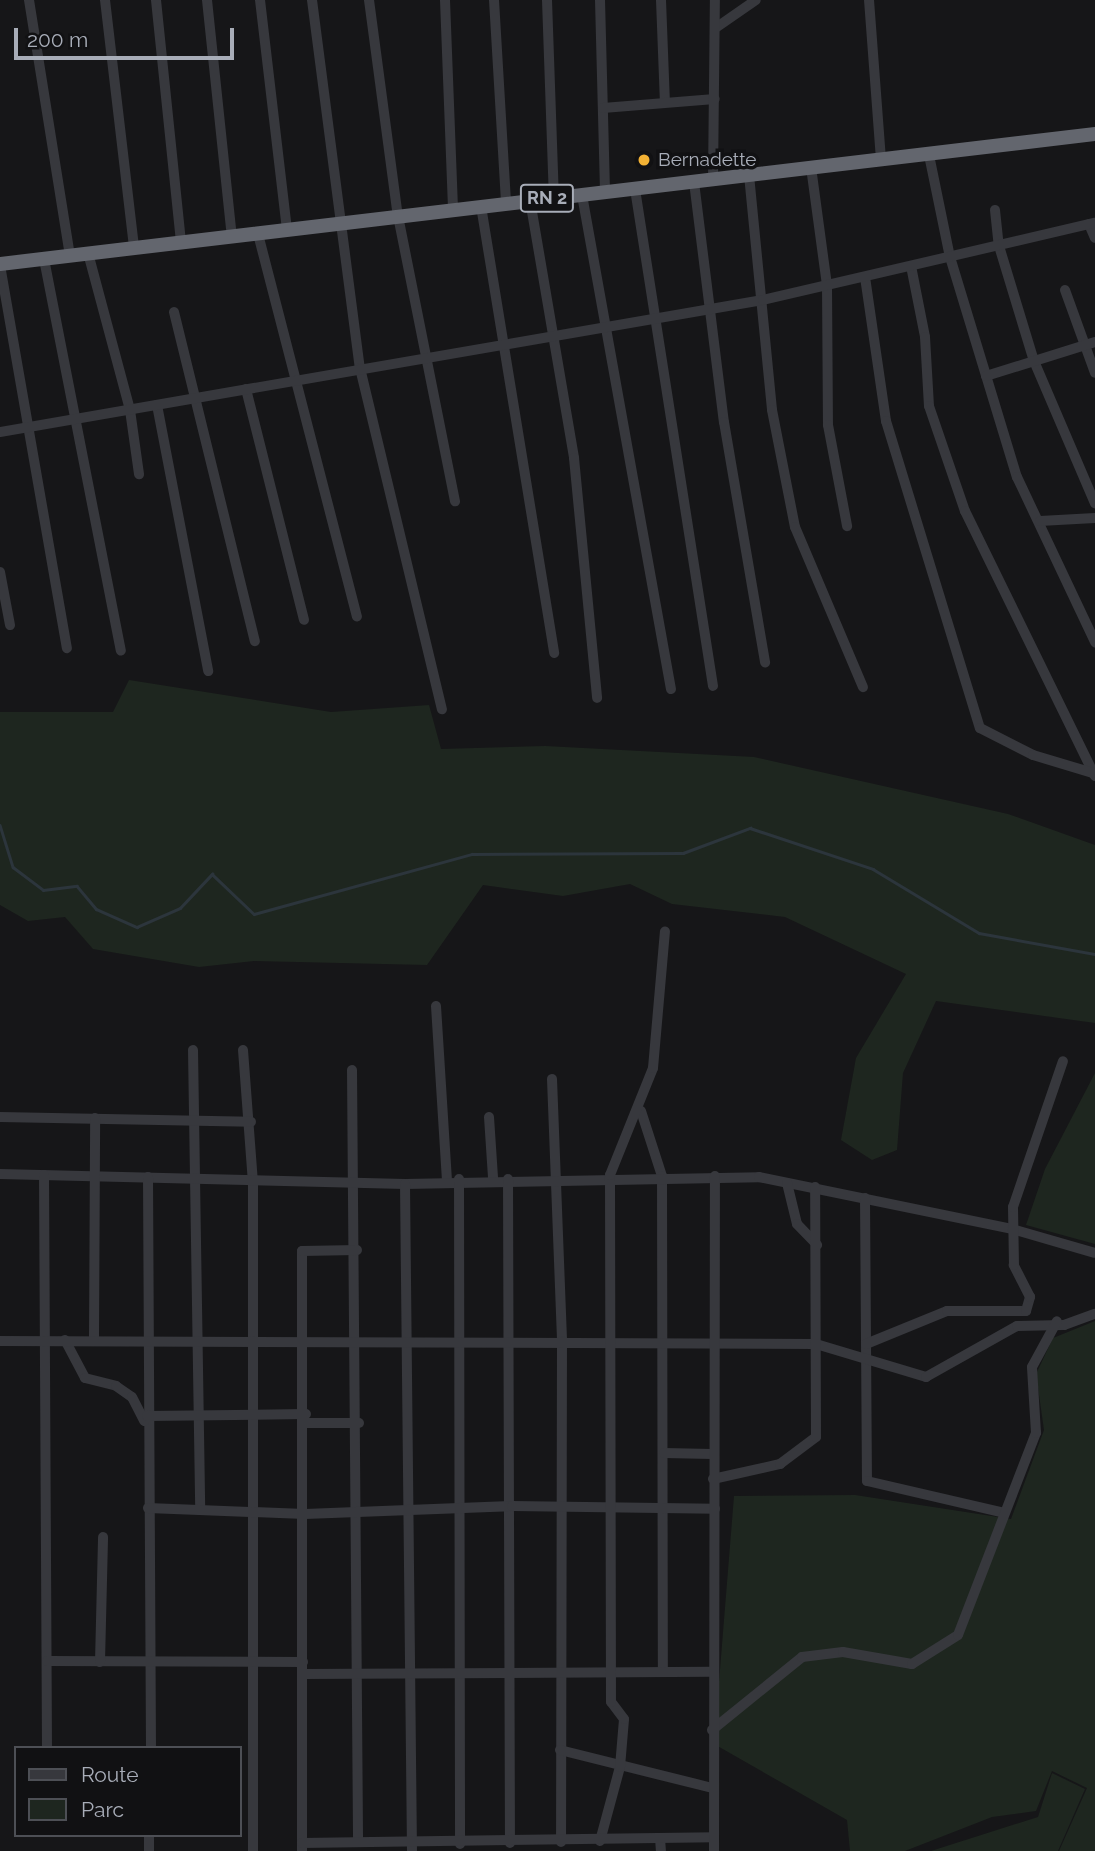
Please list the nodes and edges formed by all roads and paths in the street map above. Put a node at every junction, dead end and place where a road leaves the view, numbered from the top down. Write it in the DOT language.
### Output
graph roads {
  1 [pos="29,0"];
  2 [pos="105,0"];
  3 [pos="156,0"];
  4 [pos="207,0"];
  5 [pos="260,0"];
  6 [pos="312,0"];
  7 [pos="369,0"];
  8 [pos="445,0"];
  9 [pos="494,0"];
  10 [pos="547,0"];
  11 [pos="600,0"];
  12 [pos="662,0"];
  13 [pos="715,0"];
  14 [pos="757,0"];
  15 [pos="869,0"];
  16 [pos="717,27"];
  17 [pos="715,99"];
  18 [pos="665,102"];
  19 [pos="603,108"];
  20 [pos="1095,134"];
  21 [pos="929,155"];
  22 [pos="881,160"];
  23 [pos="810,167"];
  24 [pos="749,175"];
  25 [pos="713,180"];
  26 [pos="694,182"];
  27 [pos="635,189"];
  28 [pos="605,192"];
  29 [pos="582,194"];
  30 [pos="554,198"];
  31 [pos="530,201"];
  32 [pos="506,204"];
  33 [pos="481,206"];
  34 [pos="453,210"];
  35 [pos="995,210"];
  36 [pos="398,216"];
  37 [pos="337,224"];
  38 [pos="1092,224"];
  39 [pos="286,230"];
  40 [pos="258,234"];
  41 [pos="232,236"];
  42 [pos="1095,238"];
  43 [pos="181,242"];
  44 [pos="999,246"];
  45 [pos="134,247"];
  46 [pos="88,253"];
  47 [pos="70,255"];
  48 [pos="950,257"];
  49 [pos="44,259"];
  50 [pos="0,265"];
  51 [pos="911,266"];
  52 [pos="865,277"];
  53 [pos="827,286"];
  54 [pos="1065,290"];
  55 [pos="762,300"];
  56 [pos="709,309"];
  57 [pos="174,312"];
  58 [pos="657,315"];
  59 [pos="603,324"];
  60 [pos="553,333"];
  61 [pos="506,342"];
  62 [pos="1095,342"];
  63 [pos="1084,346"];
  64 [pos="425,356"];
  65 [pos="1034,361"];
  66 [pos="360,368"];
  67 [pos="1095,373"];
  68 [pos="986,376"];
  69 [pos="298,379"];
  70 [pos="246,389"];
  71 [pos="200,398"];
  72 [pos="157,405"];
  73 [pos="130,410"];
  74 [pos="74,420"];
  75 [pos="26,427"];
  76 [pos="0,432"];
  77 [pos="139,474"];
  78 [pos="455,500"];
  79 [pos="1095,503"];
  80 [pos="1095,518"];
  81 [pos="1040,521"];
  82 [pos="847,526"];
  83 [pos="0,572"];
  84 [pos="357,617"];
  85 [pos="304,620"];
  86 [pos="10,625"];
  87 [pos="255,641"];
  88 [pos="1095,642"];
  89 [pos="67,648"];
  90 [pos="121,651"];
  91 [pos="554,653"];
  92 [pos="765,663"];
  93 [pos="208,671"];
  94 [pos="713,686"];
  95 [pos="863,688"];
  96 [pos="671,690"];
  97 [pos="597,698"];
  98 [pos="442,709"];
  99 [pos="1094,775"];
  100 [pos="666,932"];
  101 [pos="436,1006"];
  102 [pos="192,1050"];
  103 [pos="243,1051"];
  104 [pos="1063,1061"];
  105 [pos="352,1070"];
  106 [pos="552,1079"];
  107 [pos="641,1110"];
  108 [pos="0,1117"];
  109 [pos="489,1117"];
  110 [pos="95,1118"];
  111 [pos="194,1119"];
  112 [pos="251,1122"];
  113 [pos="0,1174"];
  114 [pos="44,1175"];
  115 [pos="610,1175"];
  116 [pos="715,1175"];
  117 [pos="94,1176"];
  118 [pos="662,1176"];
  119 [pos="148,1177"];
  120 [pos="556,1177"];
  121 [pos="195,1178"];
  122 [pos="493,1178"];
  123 [pos="447,1179"];
  124 [pos="459,1179"];
  125 [pos="508,1179"];
  126 [pos="355,1180"];
  127 [pos="253,1182"];
  128 [pos="787,1183"];
  129 [pos="405,1184"];
  130 [pos="815,1187"];
  131 [pos="865,1198"];
  132 [pos="1012,1229"];
  133 [pos="817,1245"];
  134 [pos="357,1250"];
  135 [pos="1095,1253"];
  136 [pos="1095,1314"];
  137 [pos="1057,1321"];
  138 [pos="93,1337"];
  139 [pos="65,1340"];
  140 [pos="147,1340"];
  141 [pos="0,1341"];
  142 [pos="47,1341"];
  143 [pos="562,1341"];
  144 [pos="661,1341"];
  145 [pos="713,1341"];
  146 [pos="461,1342"];
  147 [pos="611,1342"];
  148 [pos="199,1343"];
  149 [pos="509,1343"];
  150 [pos="816,1344"];
  151 [pos="866,1344"];
  152 [pos="357,1345"];
  153 [pos="410,1345"];
  154 [pos="306,1346"];
  155 [pos="252,1347"];
  156 [pos="866,1361"];
  157 [pos="197,1415"];
  158 [pos="147,1416"];
  159 [pos="251,1417"];
  160 [pos="306,1419"];
  161 [pos="359,1423"];
  162 [pos="147,1431"];
  163 [pos="664,1453"];
  164 [pos="712,1454"];
  165 [pos="713,1479"];
  166 [pos="512,1506"];
  167 [pos="562,1507"];
  168 [pos="666,1507"];
  169 [pos="148,1508"];
  170 [pos="613,1508"];
  171 [pos="459,1509"];
  172 [pos="715,1509"];
  173 [pos="200,1510"];
  174 [pos="252,1512"];
  175 [pos="360,1513"];
  176 [pos="411,1513"];
  177 [pos="1004,1513"];
  178 [pos="305,1514"];
  179 [pos="103,1538"];
  180 [pos="47,1661"];
  181 [pos="100,1662"];
  182 [pos="154,1662"];
  183 [pos="256,1662"];
  184 [pos="303,1662"];
  185 [pos="663,1671"];
  186 [pos="612,1672"];
  187 [pos="712,1672"];
  188 [pos="303,1674"];
  189 [pos="358,1674"];
  190 [pos="409,1674"];
  191 [pos="561,1674"];
  192 [pos="461,1675"];
  193 [pos="512,1676"];
  194 [pos="712,1730"];
  195 [pos="47,1746"];
  196 [pos="151,1746"];
  197 [pos="560,1750"];
  198 [pos="620,1767"];
  199 [pos="712,1788"];
  200 [pos="714,1837"];
  201 [pos="660,1838"];
  202 [pos="358,1841"];
  203 [pos="561,1842"];
  204 [pos="510,1843"];
  205 [pos="460,1844"];
  206 [pos="607,1844"];
  207 [pos="302,1847"];
  208 [pos="412,1847"];
  209 [pos="253,1851"];
  210 [pos="661,1851"];
  211 [pos="714,1851"];
  1 -- 47 [label="street"];
  2 -- 45 [label="street"];
  3 -- 43 [label="street"];
  4 -- 41 [label="street"];
  5 -- 39 [label="street"];
  6 -- 37 [label="street"];
  7 -- 36 [label="street"];
  8 -- 34 [label="street"];
  9 -- 32 [label="street"];
  10 -- 30 [label="street"];
  11 -- 19 [label="street"];
  12 -- 18 [label="street"];
  13 -- 16 [label="street"];
  14 -- 16 [label="street"];
  15 -- 22 [label="street"];
  16 -- 17 [label="street"];
  17 -- 18 [label="street"];
  17 -- 25 [label="street"];
  18 -- 19 [label="street"];
  19 -- 28 [label="street"];
  20 -- 21 [label="highway, RN 2"];
  21 -- 22 [label="highway, RN 2"];
  21 -- 48 [label="street"];
  22 -- 23 [label="highway, RN 2"];
  23 -- 24 [label="highway, RN 2"];
  23 -- 53 [label="street"];
  24 -- 25 [label="highway, RN 2"];
  24 -- 55 [label="street"];
  25 -- 26 [label="highway, RN 2"];
  26 -- 27 [label="highway, RN 2"];
  26 -- 56 [label="street"];
  27 -- 28 [label="highway, RN 2"];
  27 -- 58 [label="street"];
  28 -- 29 [label="highway, RN 2"];
  29 -- 30 [label="highway, RN 2"];
  29 -- 59 [label="street"];
  30 -- 31 [label="highway, RN 2"];
  31 -- 32 [label="highway, RN 2"];
  31 -- 60 [label="street"];
  32 -- 33 [label="highway, RN 2"];
  33 -- 34 [label="highway, RN 2"];
  33 -- 61 [label="street"];
  34 -- 36 [label="highway, RN 2"];
  35 -- 44 [label="street"];
  36 -- 37 [label="highway, RN 2"];
  36 -- 64 [label="street"];
  37 -- 39 [label="highway, RN 2"];
  37 -- 66 [label="street"];
  38 -- 42 [label="street"];
  38 -- 44 [label="street"];
  39 -- 40 [label="highway, RN 2"];
  40 -- 41 [label="highway, RN 2"];
  40 -- 69 [label="street"];
  41 -- 43 [label="highway, RN 2"];
  43 -- 45 [label="highway, RN 2"];
  44 -- 48 [label="street"];
  44 -- 65 [label="street"];
  45 -- 46 [label="highway, RN 2"];
  46 -- 47 [label="highway, RN 2"];
  46 -- 73 [label="street"];
  47 -- 49 [label="highway, RN 2"];
  48 -- 51 [label="street"];
  48 -- 68 [label="street"];
  49 -- 50 [label="highway, RN 2"];
  49 -- 74 [label="street"];
  50 -- 75 [label="street"];
  51 -- 52 [label="street"];
  51 -- 99 [label="street"];
  52 -- 53 [label="street"];
  52 -- 99 [label="street"];
  53 -- 55 [label="street"];
  53 -- 82 [label="street"];
  54 -- 63 [label="street"];
  55 -- 56 [label="street"];
  55 -- 95 [label="street"];
  56 -- 58 [label="street"];
  56 -- 92 [label="street"];
  57 -- 71 [label="street"];
  58 -- 59 [label="street"];
  58 -- 94 [label="street"];
  59 -- 60 [label="street"];
  59 -- 96 [label="street"];
  60 -- 61 [label="street"];
  60 -- 97 [label="street"];
  61 -- 64 [label="street"];
  61 -- 91 [label="street"];
  62 -- 63 [label="street"];
  63 -- 65 [label="street"];
  63 -- 67 [label="street"];
  64 -- 66 [label="street"];
  64 -- 78 [label="street"];
  65 -- 68 [label="street"];
  65 -- 79 [label="street"];
  66 -- 69 [label="street"];
  66 -- 98 [label="street"];
  68 -- 81 [label="street"];
  69 -- 70 [label="street"];
  69 -- 84 [label="street"];
  70 -- 71 [label="street"];
  70 -- 85 [label="street"];
  71 -- 72 [label="street"];
  71 -- 87 [label="street"];
  72 -- 73 [label="street"];
  72 -- 93 [label="street"];
  73 -- 74 [label="street"];
  73 -- 77 [label="street"];
  74 -- 75 [label="street"];
  74 -- 90 [label="street"];
  75 -- 76 [label="street"];
  75 -- 89 [label="street"];
  80 -- 81 [label="street"];
  81 -- 88 [label="street"];
  83 -- 86 [label="street"];
  100 -- 107 [label="street"];
  101 -- 123 [label="street"];
  102 -- 111 [label="street"];
  103 -- 112 [label="street"];
  104 -- 132 [label="street"];
  105 -- 126 [label="street"];
  106 -- 120 [label="street"];
  107 -- 115 [label="street"];
  107 -- 118 [label="street"];
  108 -- 110 [label="street"];
  109 -- 122 [label="street"];
  110 -- 111 [label="street"];
  110 -- 117 [label="street"];
  111 -- 112 [label="street"];
  111 -- 121 [label="street"];
  112 -- 127 [label="street"];
  113 -- 114 [label="street"];
  114 -- 117 [label="street"];
  114 -- 142 [label="street"];
  115 -- 118 [label="street"];
  115 -- 120 [label="street"];
  115 -- 147 [label="street"];
  116 -- 118 [label="street"];
  116 -- 128 [label="street"];
  116 -- 145 [label="street"];
  117 -- 119 [label="street"];
  117 -- 138 [label="street"];
  118 -- 144 [label="street"];
  119 -- 121 [label="street"];
  119 -- 140 [label="street"];
  120 -- 125 [label="street"];
  120 -- 143 [label="street"];
  121 -- 127 [label="street"];
  121 -- 148 [label="street"];
  122 -- 124 [label="street"];
  122 -- 125 [label="street"];
  123 -- 124 [label="street"];
  123 -- 129 [label="street"];
  124 -- 146 [label="street"];
  125 -- 149 [label="street"];
  126 -- 127 [label="street"];
  126 -- 129 [label="street"];
  126 -- 134 [label="street"];
  127 -- 155 [label="street"];
  128 -- 130 [label="street"];
  128 -- 133 [label="street"];
  129 -- 153 [label="street"];
  130 -- 131 [label="street"];
  130 -- 133 [label="street"];
  131 -- 132 [label="street"];
  131 -- 151 [label="street"];
  132 -- 135 [label="street"];
  132 -- 151 [label="street"];
  133 -- 150 [label="street"];
  134 -- 152 [label="street"];
  134 -- 154 [label="street"];
  136 -- 137 [label="street"];
  137 -- 156 [label="street"];
  137 -- 177 [label="street"];
  138 -- 139 [label="street"];
  138 -- 140 [label="street"];
  139 -- 142 [label="street"];
  139 -- 162 [label="street"];
  140 -- 148 [label="street"];
  140 -- 158 [label="street"];
  141 -- 142 [label="street"];
  142 -- 180 [label="street"];
  143 -- 147 [label="street"];
  143 -- 149 [label="street"];
  143 -- 167 [label="street"];
  144 -- 145 [label="street"];
  144 -- 147 [label="street"];
  144 -- 163 [label="street"];
  145 -- 150 [label="street"];
  145 -- 164 [label="street"];
  146 -- 149 [label="street"];
  146 -- 153 [label="street"];
  146 -- 171 [label="street"];
  147 -- 170 [label="street"];
  148 -- 155 [label="street"];
  148 -- 157 [label="street"];
  149 -- 166 [label="street"];
  150 -- 156 [label="street"];
  150 -- 165 [label="street"];
  151 -- 156 [label="street"];
  152 -- 153 [label="street"];
  152 -- 154 [label="street"];
  152 -- 161 [label="street"];
  153 -- 176 [label="street"];
  154 -- 155 [label="street"];
  154 -- 160 [label="street"];
  155 -- 159 [label="street"];
  156 -- 177 [label="street"];
  157 -- 158 [label="street"];
  157 -- 159 [label="street"];
  157 -- 173 [label="street"];
  158 -- 162 [label="street"];
  159 -- 160 [label="street"];
  159 -- 174 [label="street"];
  160 -- 161 [label="street"];
  160 -- 178 [label="street"];
  161 -- 175 [label="street"];
  162 -- 169 [label="street"];
  163 -- 164 [label="street"];
  163 -- 168 [label="street"];
  164 -- 165 [label="street"];
  165 -- 172 [label="street"];
  166 -- 167 [label="street"];
  166 -- 171 [label="street"];
  166 -- 193 [label="street"];
  167 -- 170 [label="street"];
  167 -- 191 [label="street"];
  168 -- 170 [label="street"];
  168 -- 172 [label="street"];
  168 -- 185 [label="street"];
  169 -- 173 [label="street"];
  169 -- 182 [label="street"];
  170 -- 186 [label="street"];
  171 -- 176 [label="street"];
  171 -- 192 [label="street"];
  172 -- 187 [label="street"];
  173 -- 174 [label="street"];
  174 -- 178 [label="street"];
  174 -- 183 [label="street"];
  175 -- 176 [label="street"];
  175 -- 178 [label="street"];
  175 -- 189 [label="street"];
  176 -- 190 [label="street"];
  177 -- 194 [label="street"];
  178 -- 184 [label="street"];
  179 -- 181 [label="street"];
  180 -- 181 [label="street"];
  180 -- 195 [label="street"];
  181 -- 182 [label="street"];
  182 -- 183 [label="street"];
  182 -- 196 [label="street"];
  183 -- 184 [label="street"];
  183 -- 209 [label="street"];
  184 -- 188 [label="street"];
  185 -- 186 [label="street"];
  185 -- 187 [label="street"];
  186 -- 191 [label="street"];
  186 -- 198 [label="street"];
  187 -- 194 [label="street"];
  188 -- 189 [label="street"];
  188 -- 207 [label="street"];
  189 -- 190 [label="street"];
  189 -- 202 [label="street"];
  190 -- 192 [label="street"];
  190 -- 208 [label="street"];
  191 -- 193 [label="street"];
  191 -- 197 [label="street"];
  192 -- 193 [label="street"];
  192 -- 205 [label="street"];
  193 -- 204 [label="street"];
  194 -- 199 [label="street"];
  197 -- 198 [label="street"];
  197 -- 203 [label="street"];
  198 -- 199 [label="street"];
  198 -- 206 [label="street"];
  199 -- 200 [label="street"];
  200 -- 201 [label="street"];
  200 -- 211 [label="street"];
  201 -- 206 [label="street"];
  201 -- 210 [label="street"];
  202 -- 207 [label="street"];
  202 -- 208 [label="street"];
  203 -- 204 [label="street"];
  203 -- 206 [label="street"];
  204 -- 205 [label="street"];
  205 -- 208 [label="street"];
}
